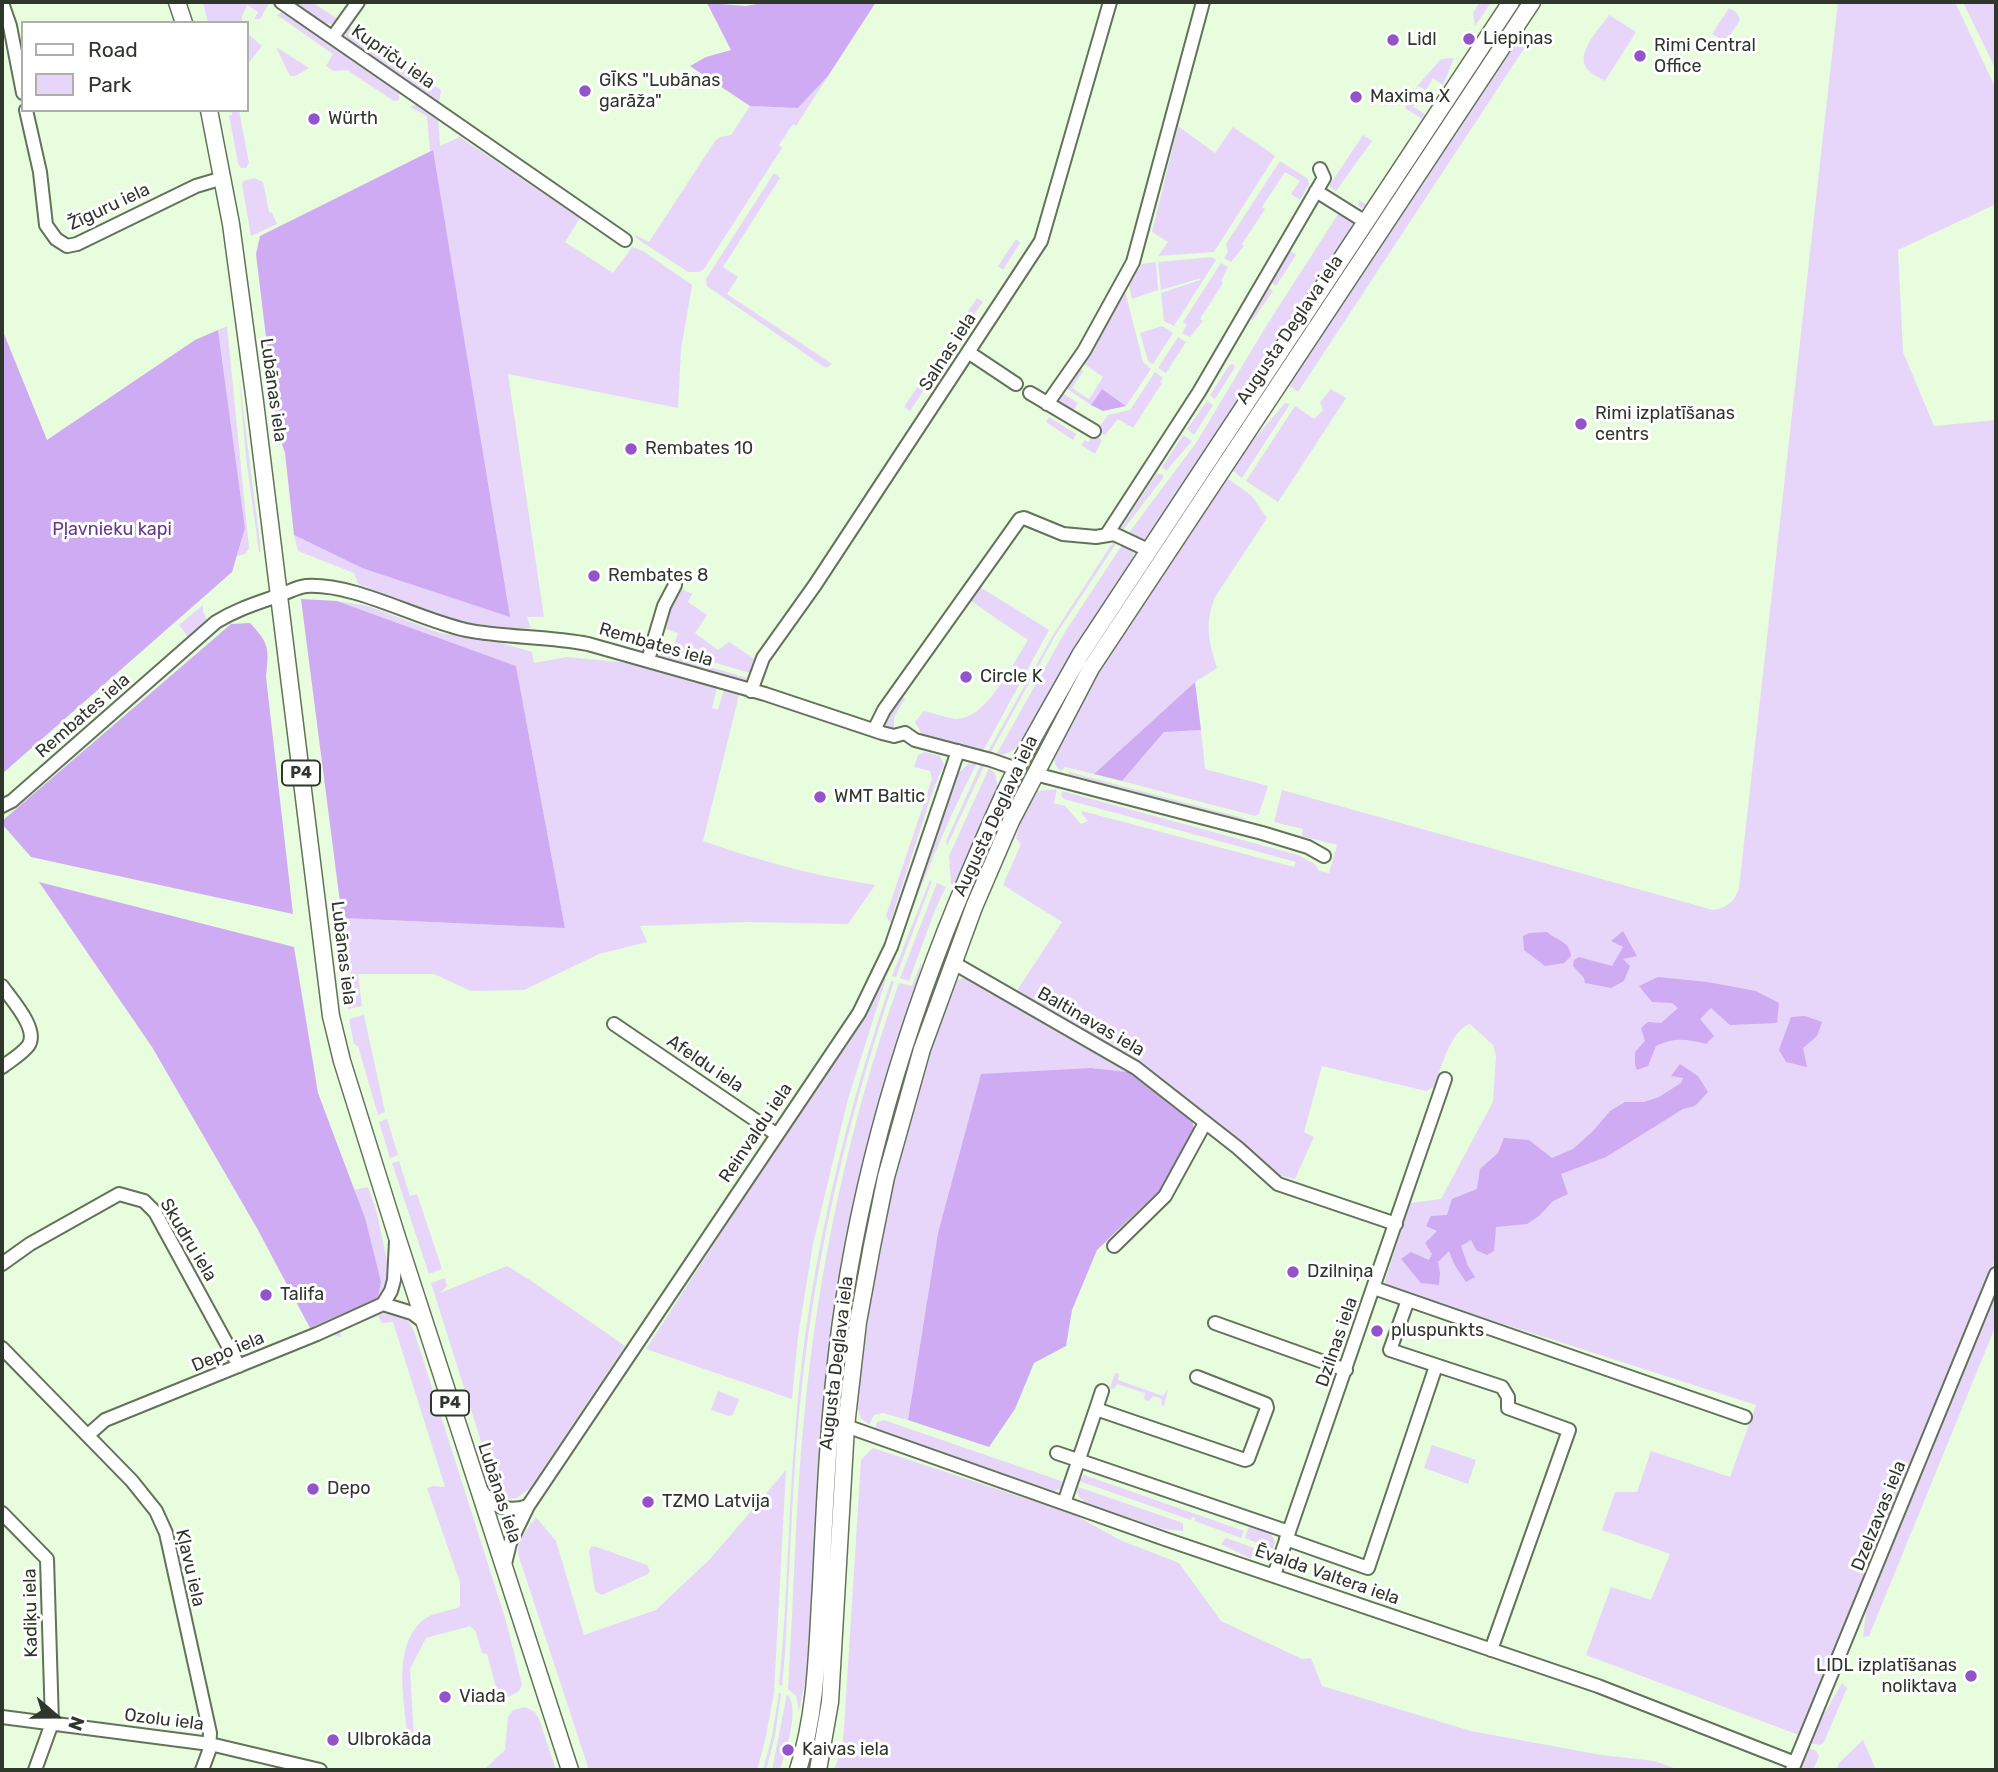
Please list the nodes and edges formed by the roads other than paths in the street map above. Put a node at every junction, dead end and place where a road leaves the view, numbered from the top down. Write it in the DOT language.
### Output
graph roads {
  1 [pos="177,2"];
  2 [pos="281,2"];
  3 [pos="358,2"];
  4 [pos="1110,2"];
  5 [pos="1203,2"];
  6 [pos="1511,2"];
  7 [pos="1532,2"];
  8 [pos="2,3"];
  9 [pos="183,21"];
  10 [pos="333,37"];
  11 [pos="21,83"];
  12 [pos="26,112"];
  13 [pos="209,112"];
  14 [pos="1320,169"];
  15 [pos="223,178"];
  16 [pos="1316,191"];
  17 [pos="1364,222"];
  18 [pos="625,240"];
  19 [pos="968,352"];
  20 [pos="1016,384"];
  21 [pos="1030,393"];
  22 [pos="1048,404"];
  23 [pos="1094,431"];
  24 [pos="1107,534"];
  25 [pos="1148,550"];
  26 [pos="675,585"];
  27 [pos="279,595"];
  28 [pos="1096,645"];
  29 [pos="648,660"];
  30 [pos="751,691"];
  31 [pos="874,730"];
  32 [pos="958,751"];
  33 [pos="1017,769"];
  34 [pos="1035,774"];
  35 [pos="2,806"];
  36 [pos="1324,856"];
  37 [pos="952,962"];
  38 [pos="2,986"];
  39 [pos="614,1024"];
  40 [pos="2,1067"];
  41 [pos="1445,1079"];
  42 [pos="1205,1123"];
  43 [pos="776,1134"];
  44 [pos="1396,1224"];
  45 [pos="397,1237"];
  46 [pos="1114,1246"];
  47 [pos="2,1264"];
  48 [pos="1996,1274"];
  49 [pos="1374,1288"];
  50 [pos="1408,1300"];
  51 [pos="383,1304"];
  52 [pos="424,1322"];
  53 [pos="1215,1323"];
  54 [pos="2,1348"];
  55 [pos="239,1366"];
  56 [pos="1436,1366"];
  57 [pos="1346,1370"];
  58 [pos="1197,1377"];
  59 [pos="1102,1391"];
  60 [pos="1096,1409"];
  61 [pos="1745,1417"];
  62 [pos="846,1426"];
  63 [pos="88,1435"];
  64 [pos="1057,1453"];
  65 [pos="1078,1461"];
  66 [pos="477,1485"];
  67 [pos="1064,1503"];
  68 [pos="528,1506"];
  69 [pos="2,1513"];
  70 [pos="1287,1536"];
  71 [pos="504,1570"];
  72 [pos="1274,1575"];
  73 [pos="1491,1650"];
  74 [pos="2,1717"];
  75 [pos="52,1723"];
  76 [pos="210,1744"];
  77 [pos="565,1753"];
  78 [pos="1794,1767"];
  79 [pos="35,1770"];
  80 [pos="202,1770"];
  81 [pos="320,1770"];
  82 [pos="563,1770"];
  83 [pos="570,1770"];
  84 [pos="797,1770"];
  85 [pos="818,1770"];
  1 -- 9 [label="main road"];
  2 -- 10 [label="street, Kupriču iela"];
  3 -- 10 [label="street"];
  4 -- 19 [label="street, Salnas iela"];
  5 -- 22 [label="street"];
  6 -- 17 [label="main road, Augusta Deglava iela"];
  7 -- 28 [label="main road, Augusta Deglava iela"];
  8 -- 11 [label="street"];
  10 -- 18 [label="street, Kupriču iela"];
  12 -- 15 [label="street, Žīguru iela"];
  13 -- 15 [label="main road, Lubānas iela / P4"];
  14 -- 16 [label="street"];
  15 -- 27 [label="main road, Lubānas iela / P4"];
  16 -- 17 [label="street"];
  16 -- 24 [label="street"];
  17 -- 25 [label="main road, Augusta Deglava iela"];
  19 -- 20 [label="street"];
  19 -- 30 [label="street, Salnas iela"];
  21 -- 22 [label="street"];
  22 -- 23 [label="street"];
  24 -- 25 [label="street"];
  24 -- 31 [label="street"];
  25 -- 28 [label="main road, Augusta Deglava iela"];
  26 -- 29 [label="street"];
  27 -- 29 [label="street, Rembates iela"];
  27 -- 35 [label="street, Rembates iela"];
  27 -- 45 [label="main road, Lubānas iela / P4"];
  28 -- 33 [label="main road, Augusta Deglava iela"];
  28 -- 34 [label="main road, Augusta Deglava iela"];
  29 -- 30 [label="street, Rembates iela"];
  30 -- 31 [label="street, Rembates iela"];
  31 -- 32 [label="street, Rembates iela"];
  32 -- 33 [label="street, Rembates iela"];
  32 -- 43 [label="street, Reinvaldu iela"];
  33 -- 84 [label="main road, Augusta Deglava iela"];
  34 -- 36 [label="street"];
  34 -- 37 [label="main road, Augusta Deglava iela"];
  37 -- 42 [label="street, Baltinavas iela"];
  37 -- 62 [label="main road, Augusta Deglava iela"];
  38 -- 40 [label="street"];
  39 -- 43 [label="street, Afeldu iela"];
  41 -- 44 [label="street, Dzilnas iela"];
  42 -- 44 [label="street, Baltinavas iela"];
  42 -- 46 [label="street"];
  43 -- 68 [label="street, Reinvaldu iela"];
  44 -- 49 [label="street, Dzilnas iela"];
  45 -- 51 [label="street"];
  45 -- 52 [label="main road, Lubānas iela / P4"];
  47 -- 55 [label="street, Skudru iela"];
  48 -- 78 [label="street, Dzelzavas iela"];
  49 -- 50 [label="street"];
  49 -- 57 [label="street, Dzilnas iela"];
  50 -- 56 [label="street"];
  50 -- 61 [label="street"];
  51 -- 52 [label="street"];
  51 -- 55 [label="street, Depo iela"];
  52 -- 66 [label="main road, Lubānas iela / P4"];
  53 -- 57 [label="street"];
  54 -- 63 [label="street, Kļavu iela"];
  55 -- 63 [label="street, Depo iela"];
  56 -- 70 [label="street"];
  56 -- 73 [label="street"];
  57 -- 70 [label="street, Dzilnas iela"];
  58 -- 60 [label="street"];
  59 -- 60 [label="street"];
  60 -- 65 [label="street"];
  62 -- 67 [label="street, Ēvalda Valtera iela"];
  62 -- 85 [label="main road, Augusta Deglava iela"];
  63 -- 76 [label="street, Kļavu iela"];
  64 -- 65 [label="street"];
  65 -- 67 [label="street"];
  65 -- 70 [label="street"];
  66 -- 68 [label="street"];
  66 -- 71 [label="main road, Lubānas iela / P4"];
  67 -- 72 [label="street, Ēvalda Valtera iela"];
  68 -- 71 [label="street, Reinvaldu iela"];
  69 -- 75 [label="street, Kadiķu iela"];
  70 -- 72 [label="street, Dzilnas iela"];
  71 -- 77 [label="main road, Lubānas iela / P4"];
  72 -- 73 [label="street, Ēvalda Valtera iela"];
  73 -- 78 [label="street, Ēvalda Valtera iela"];
  74 -- 75 [label="street, Ozolu iela"];
  75 -- 76 [label="street, Ozolu iela"];
  75 -- 79 [label="street, Kadiķu iela"];
  76 -- 80 [label="street, Kļavu iela"];
  76 -- 81 [label="street, Ozolu iela"];
  77 -- 82 [label="street"];
  77 -- 83 [label="main road, Lubānas iela / P4"];
}
